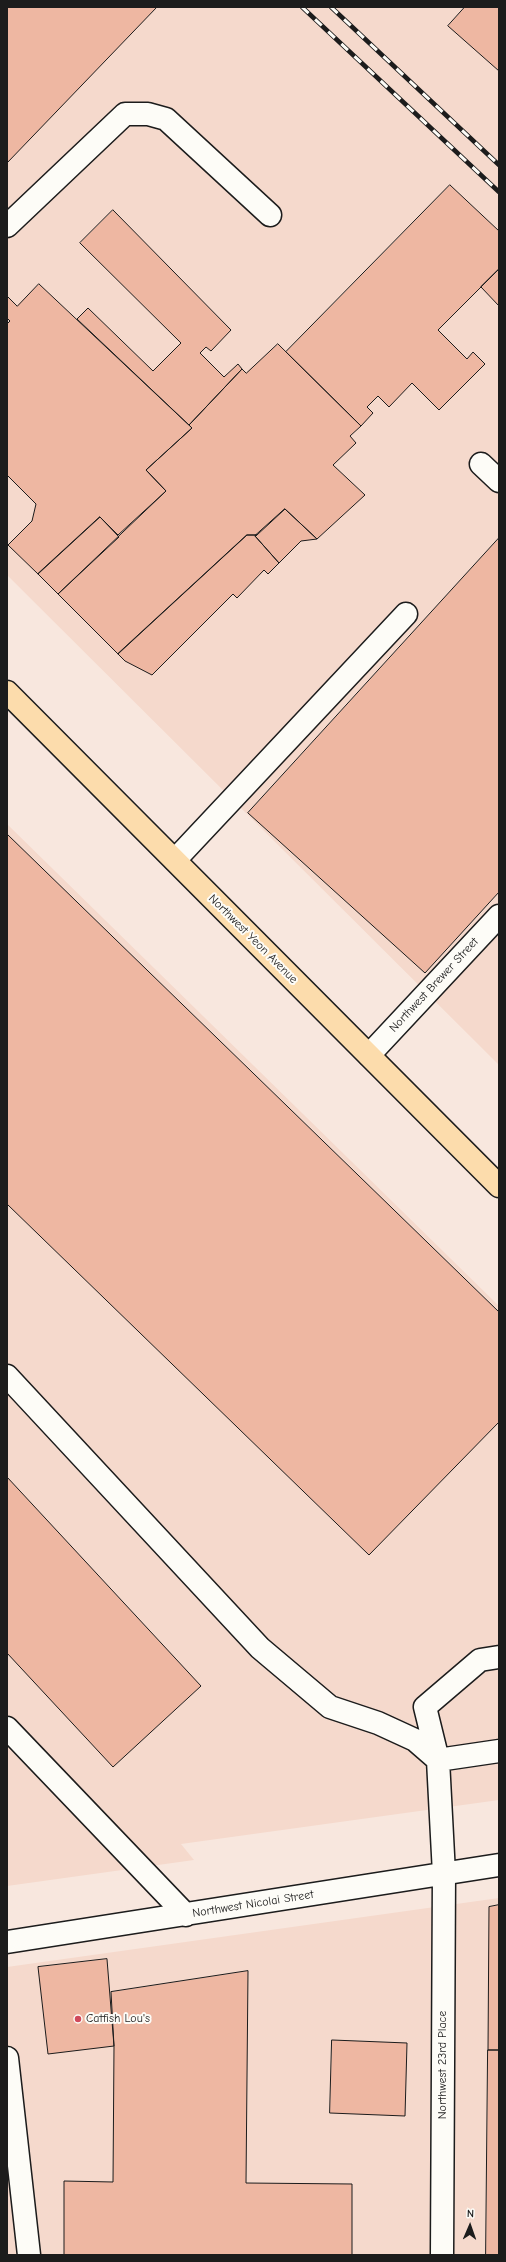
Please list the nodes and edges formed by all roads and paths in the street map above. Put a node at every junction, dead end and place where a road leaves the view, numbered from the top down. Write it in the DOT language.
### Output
graph roads {
  1 [pos="270,215"];
  2 [pos="7,226"];
  3 [pos="481,464"];
  4 [pos="499,481"];
  5 [pos="406,614"];
  6 [pos="7,692"];
  7 [pos="175,860"];
  8 [pos="499,916"];
  9 [pos="370,1055"];
  10 [pos="499,1186"];
  11 [pos="7,1376"];
  12 [pos="499,1641"];
  13 [pos="489,1658"];
  14 [pos="7,1728"];
  15 [pos="499,1751"];
  16 [pos="438,1760"];
  17 [pos="499,1865"];
  18 [pos="444,1874"];
  19 [pos="186,1915"];
  20 [pos="7,1942"];
  21 [pos="7,2058"];
  22 [pos="29,2255"];
  23 [pos="442,2255"];
  1 -- 2 [label="street"];
  3 -- 4 [label="street"];
  5 -- 7 [label="street"];
  6 -- 7 [label="highway, Northwest Yeon Avenue"];
  7 -- 9 [label="highway, Northwest Yeon Avenue"];
  8 -- 9 [label="street, Northwest Brewer Street"];
  9 -- 10 [label="highway, Northwest Yeon Avenue"];
  11 -- 16 [label="street"];
  12 -- 13 [label="street"];
  13 -- 16 [label="street, Northwest 23rd Place"];
  14 -- 19 [label="street"];
  15 -- 16 [label="street"];
  16 -- 18 [label="street, Northwest 23rd Place"];
  17 -- 18 [label="street, Northwest Nicolai Street"];
  18 -- 19 [label="street, Northwest Nicolai Street"];
  18 -- 23 [label="street, Northwest 23rd Place"];
  19 -- 20 [label="street, Northwest Nicolai Street"];
  21 -- 22 [label="street"];
}
